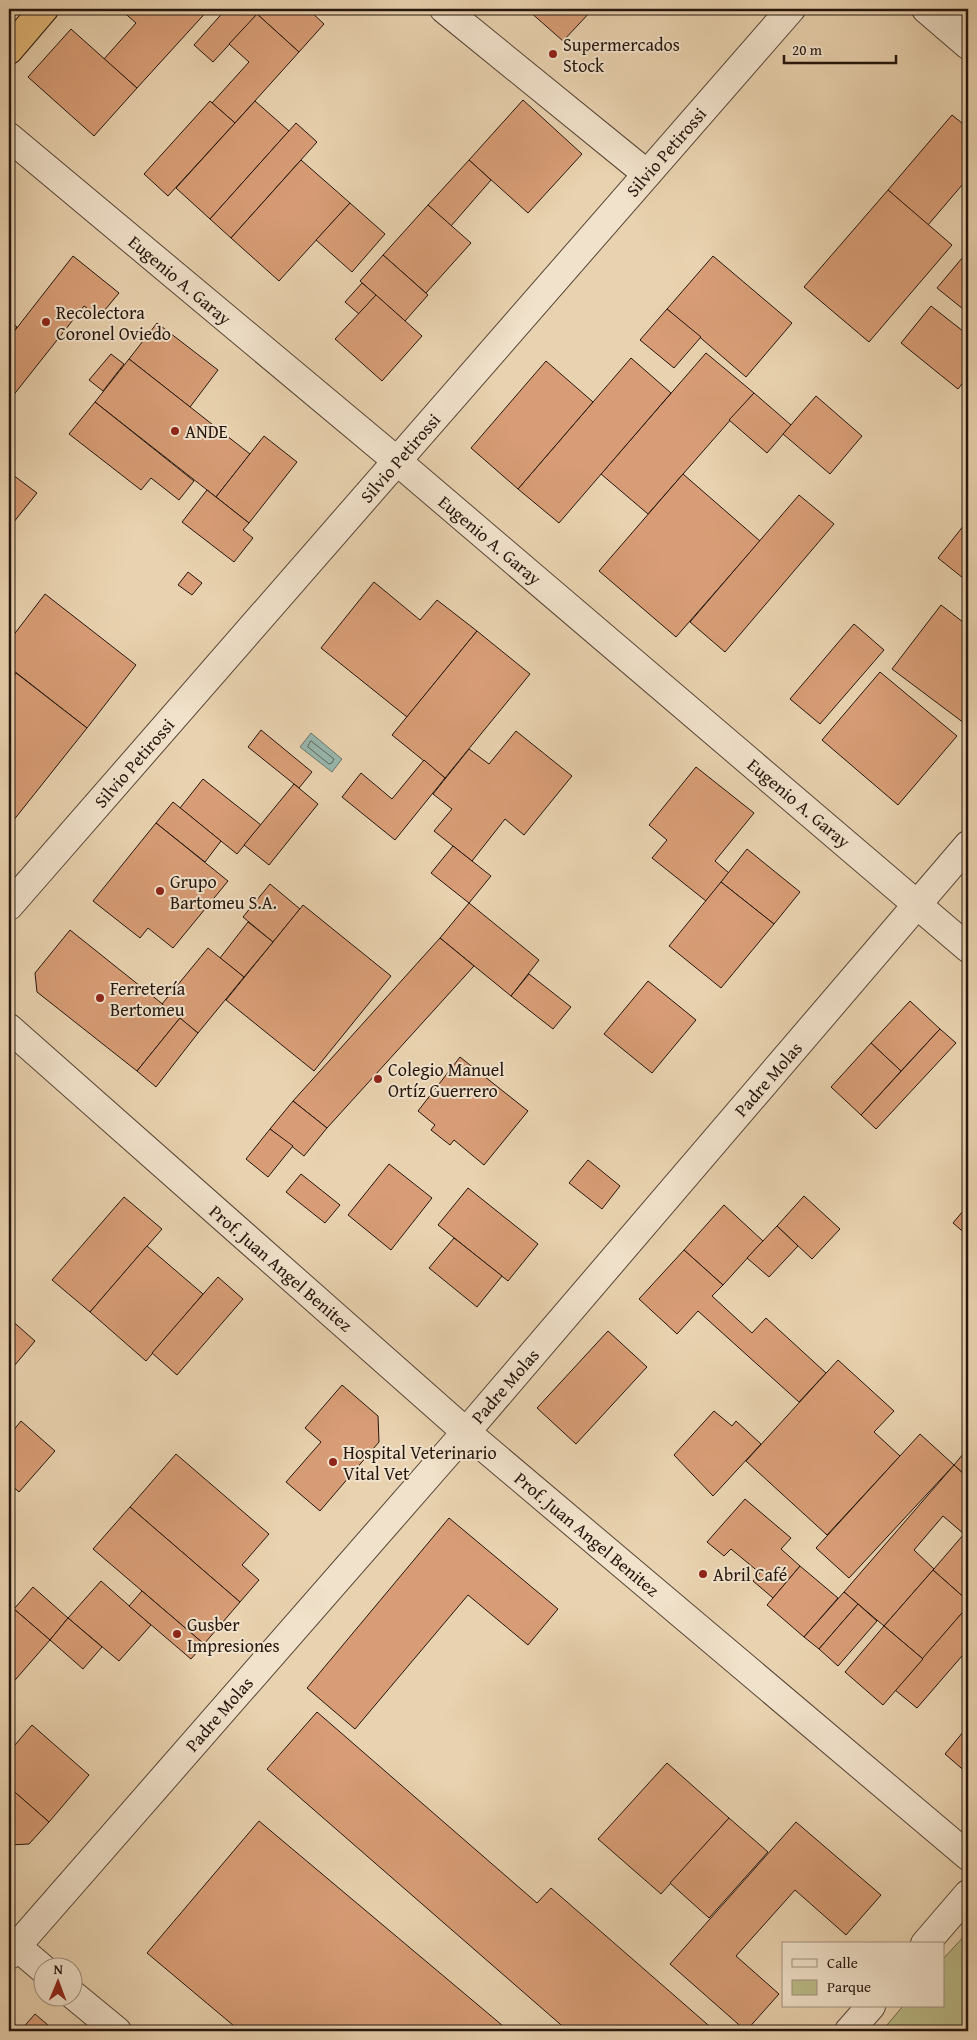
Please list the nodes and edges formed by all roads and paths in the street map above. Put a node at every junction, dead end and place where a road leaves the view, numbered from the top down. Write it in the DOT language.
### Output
graph roads {
  1 [pos="44,9"];
  2 [pos="444,9"];
  3 [pos="791,9"];
  4 [pos="944,14"];
  5 [pos="968,45"];
  6 [pos="9,50"];
  7 [pos="9,137"];
  8 [pos="646,174"];
  9 [pos="397,461"];
  10 [pos="968,846"];
  11 [pos="918,904"];
  12 [pos="9,906"];
  13 [pos="968,948"];
  14 [pos="9,1028"];
  15 [pos="466,1432"];
  16 [pos="968,1856"];
  17 [pos="968,1894"];
  18 [pos="927,1942"];
  19 [pos="11,1947"];
  20 [pos="32,1961"];
  21 [pos="82,2002"];
  22 [pos="869,2008"];
  23 [pos="117,2031"];
  24 [pos="850,2031"];
  1 -- 6 [label="highway"];
  2 -- 8 [label="street"];
  3 -- 8 [label="street, Silvio Petirossi"];
  4 -- 5 [label="street"];
  7 -- 9 [label="street, Eugenio A. Garay"];
  8 -- 9 [label="street, Silvio Petirossi"];
  9 -- 11 [label="street, Eugenio A. Garay"];
  9 -- 12 [label="street, Silvio Petirossi"];
  10 -- 11 [label="street, Padre Molas"];
  11 -- 13 [label="street, Eugenio A. Garay"];
  11 -- 15 [label="street, Padre Molas"];
  14 -- 15 [label="street, Prof. Juan Angel Benitez"];
  15 -- 16 [label="street, Prof. Juan Angel Benitez"];
  15 -- 19 [label="street, Padre Molas"];
  17 -- 18 [label="street"];
  19 -- 20 [label="street"];
  21 -- 23 [label="street"];
  22 -- 24 [label="street"];
}
